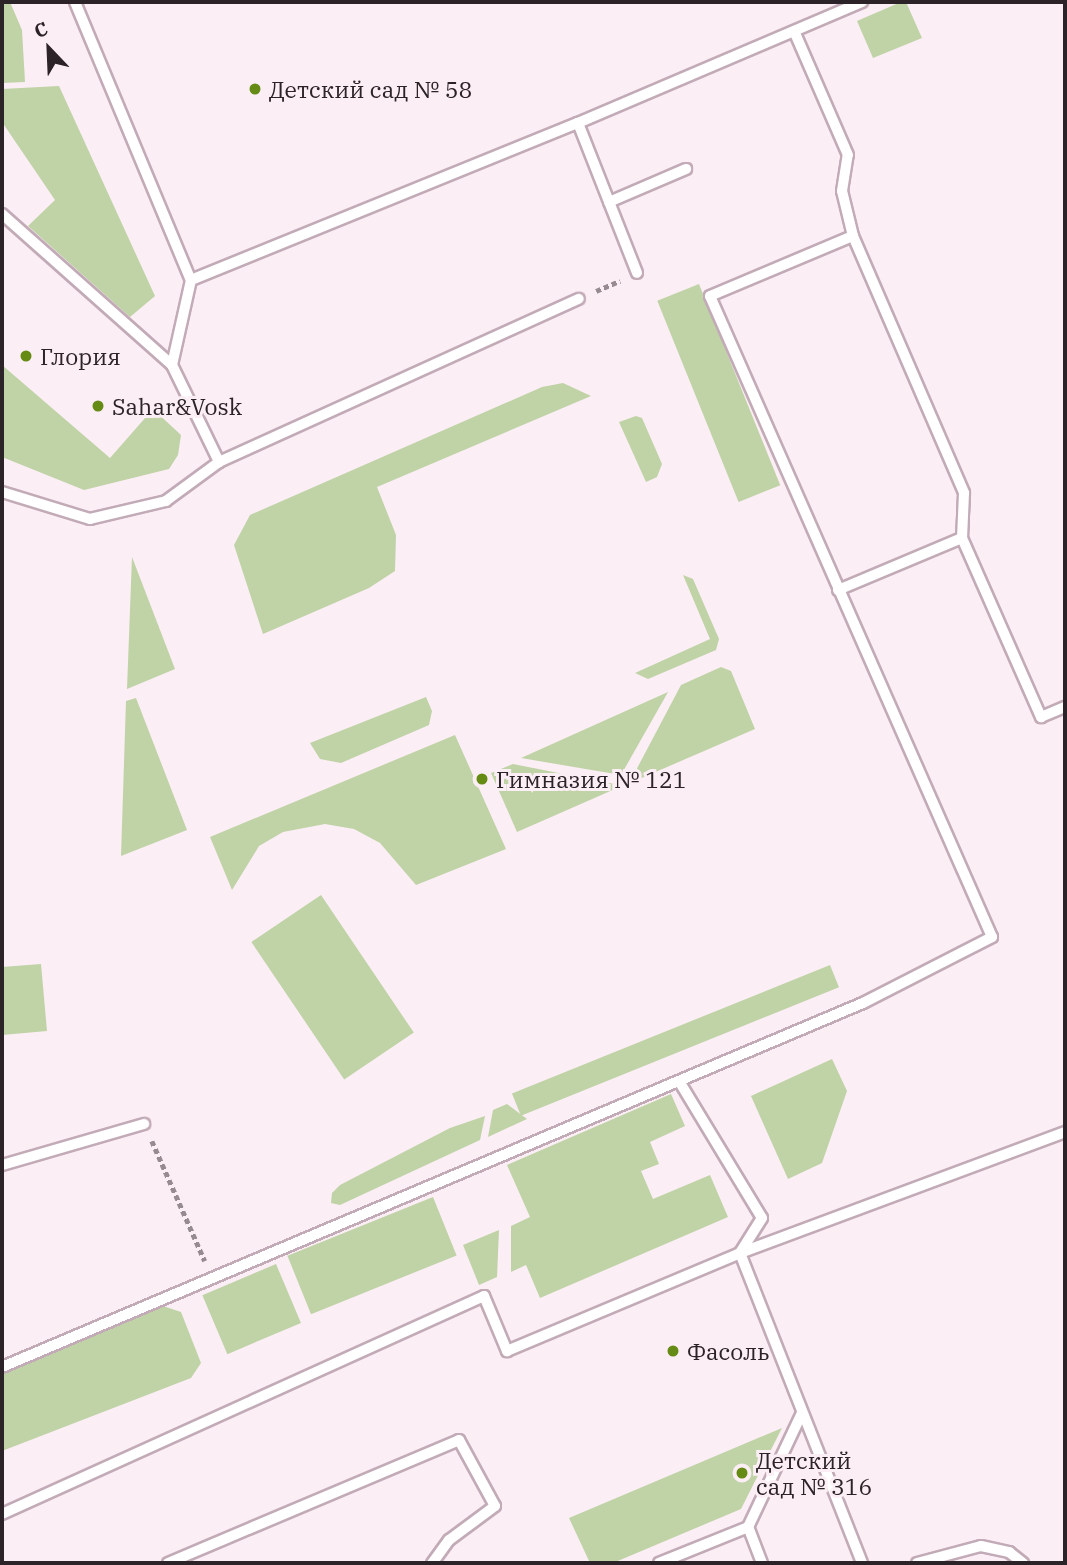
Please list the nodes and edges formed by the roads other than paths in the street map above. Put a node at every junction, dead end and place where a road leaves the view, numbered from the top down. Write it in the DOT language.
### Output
graph roads {
  1 [pos="75,2"];
  2 [pos="862,2"];
  3 [pos="794,31"];
  4 [pos="578,123"];
  5 [pos="686,169"];
  6 [pos="609,202"];
  7 [pos="2,214"];
  8 [pos="853,236"];
  9 [pos="636,273"];
  10 [pos="191,280"];
  11 [pos="579,299"];
  12 [pos="172,365"];
  13 [pos="219,462"];
  14 [pos="2,492"];
  15 [pos="962,538"];
  16 [pos="838,590"];
  17 [pos="1065,707"];
  18 [pos="679,1082"];
  19 [pos="144,1124"];
  20 [pos="1065,1132"];
  21 [pos="2,1164"];
  22 [pos="740,1253"];
  23 [pos="2,1367"];
  24 [pos="802,1413"];
  25 [pos="2,1514"];
  26 [pos="748,1528"];
  27 [pos="168,1563"];
  28 [pos="432,1563"];
  29 [pos="659,1563"];
  30 [pos="762,1563"];
  31 [pos="862,1563"];
  32 [pos="917,1563"];
  33 [pos="1023,1563"];
  1 -- 10 [label="lane"];
  2 -- 3 [label="lane"];
  3 -- 4 [label="lane"];
  3 -- 8 [label="lane"];
  4 -- 6 [label="lane"];
  4 -- 10 [label="lane"];
  5 -- 6 [label="lane"];
  6 -- 9 [label="lane"];
  7 -- 12 [label="lane"];
  8 -- 15 [label="lane"];
  8 -- 16 [label="lane"];
  10 -- 12 [label="lane"];
  11 -- 13 [label="lane"];
  12 -- 13 [label="lane"];
  13 -- 14 [label="lane"];
  15 -- 16 [label="lane"];
  15 -- 17 [label="lane"];
  16 -- 18 [label="lane"];
  18 -- 22 [label="lane"];
  18 -- 23 [label="lane"];
  19 -- 21 [label="lane"];
  20 -- 22 [label="lane"];
  22 -- 24 [label="lane"];
  22 -- 25 [label="lane"];
  24 -- 26 [label="lane"];
  24 -- 31 [label="lane"];
  26 -- 29 [label="lane"];
  26 -- 30 [label="lane"];
  27 -- 28 [label="lane"];
  32 -- 33 [label="lane"];
}
